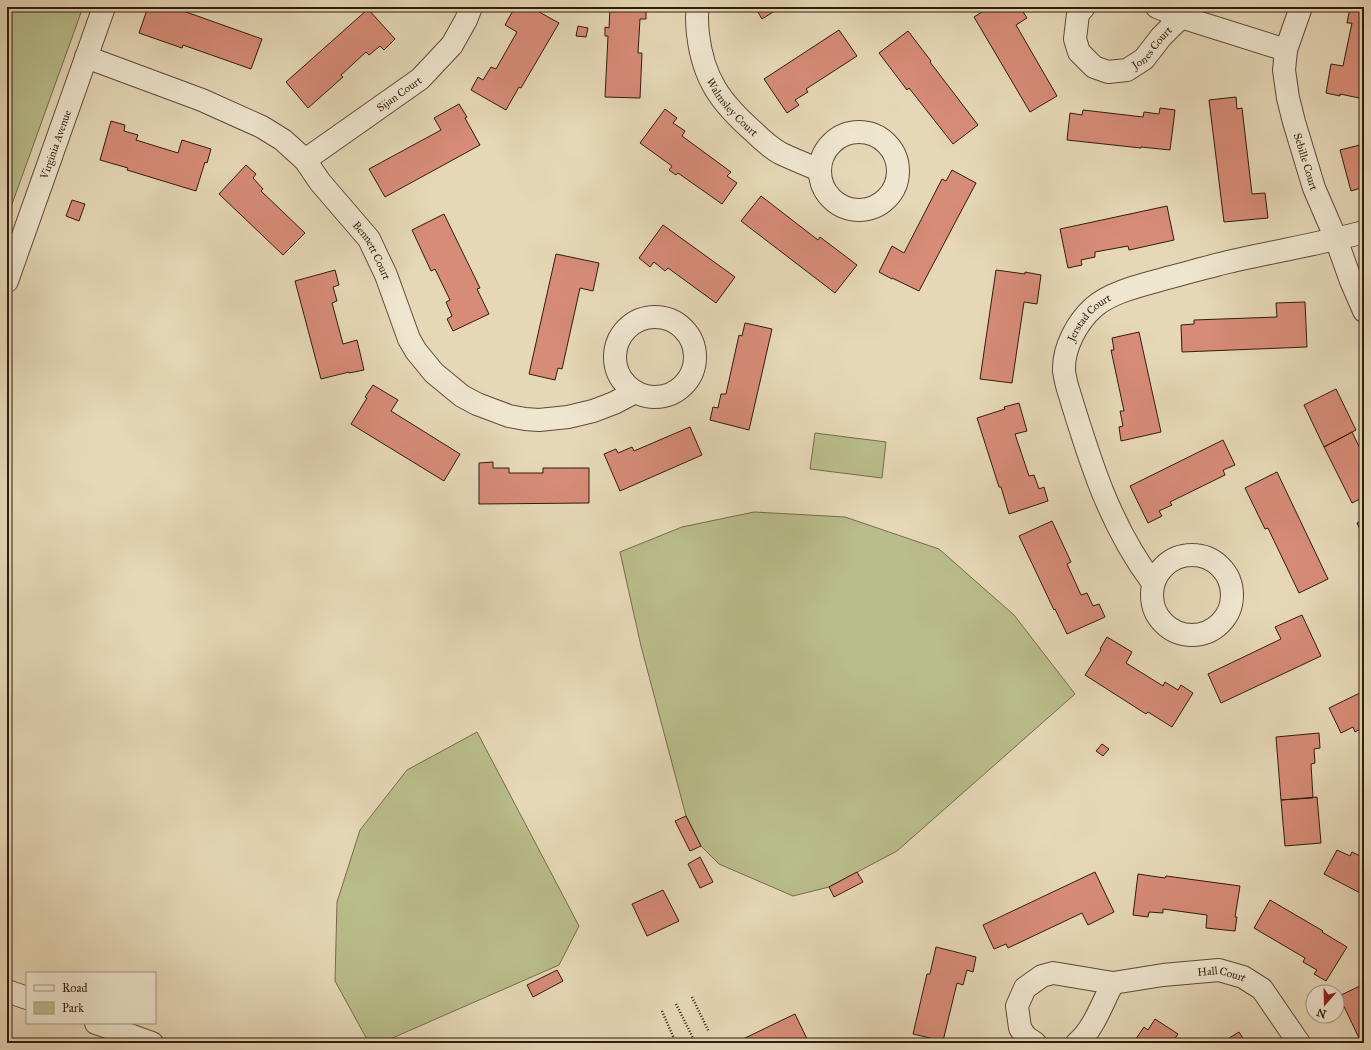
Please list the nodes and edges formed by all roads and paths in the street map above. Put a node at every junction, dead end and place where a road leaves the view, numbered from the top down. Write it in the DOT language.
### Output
graph roads {
  1 [pos="104,7"];
  2 [pos="471,7"];
  3 [pos="698,7"];
  4 [pos="1084,7"];
  5 [pos="1157,7"];
  6 [pos="1301,7"];
  7 [pos="1181,17"];
  8 [pos="1286,50"];
  9 [pos="86,57"];
  10 [pos="305,160"];
  11 [pos="819,170"];
  12 [pos="1364,232"];
  13 [pos="1336,239"];
  14 [pos="7,281"];
  15 [pos="1364,311"];
  16 [pos="635,392"];
  17 [pos="1153,583"];
  18 [pos="1112,983"];
  19 [pos="7,991"];
  20 [pos="692,997"];
  21 [pos="26,998"];
  22 [pos="676,1004"];
  23 [pos="662,1011"];
  24 [pos="99,1024"];
  25 [pos="709,1032"];
  26 [pos="694,1040"];
  27 [pos="152,1043"];
  28 [pos="676,1043"];
  29 [pos="1035,1043"];
  30 [pos="1076,1043"];
  31 [pos="1299,1043"];
  1 -- 9 [label="street, Virginia Avenue"];
  2 -- 10 [label="street, Sijan Court"];
  3 -- 11 [label="street, Walmsley Court"];
  4 -- 7 [label="street, Jones Court"];
  5 -- 7 [label="street, Jones Court"];
  6 -- 8 [label="street, Sebille Court"];
  7 -- 8 [label="street, Jones Court"];
  8 -- 13 [label="street, Sebille Court"];
  9 -- 10 [label="street, Bennett Court"];
  9 -- 14 [label="street, Virginia Avenue"];
  10 -- 16 [label="street, Bennett Court"];
  12 -- 13 [label="street, Jerstad Court"];
  13 -- 15 [label="street, Sebille Court"];
  13 -- 17 [label="street, Jerstad Court"];
  18 -- 29 [label="street, Hall Court"];
  18 -- 30 [label="street"];
  18 -- 31 [label="street, Hall Court"];
  19 -- 21 [label="street"];
  20 -- 25 [label="path"];
  22 -- 26 [label="path"];
  23 -- 28 [label="path"];
  24 -- 27 [label="street"];
}
